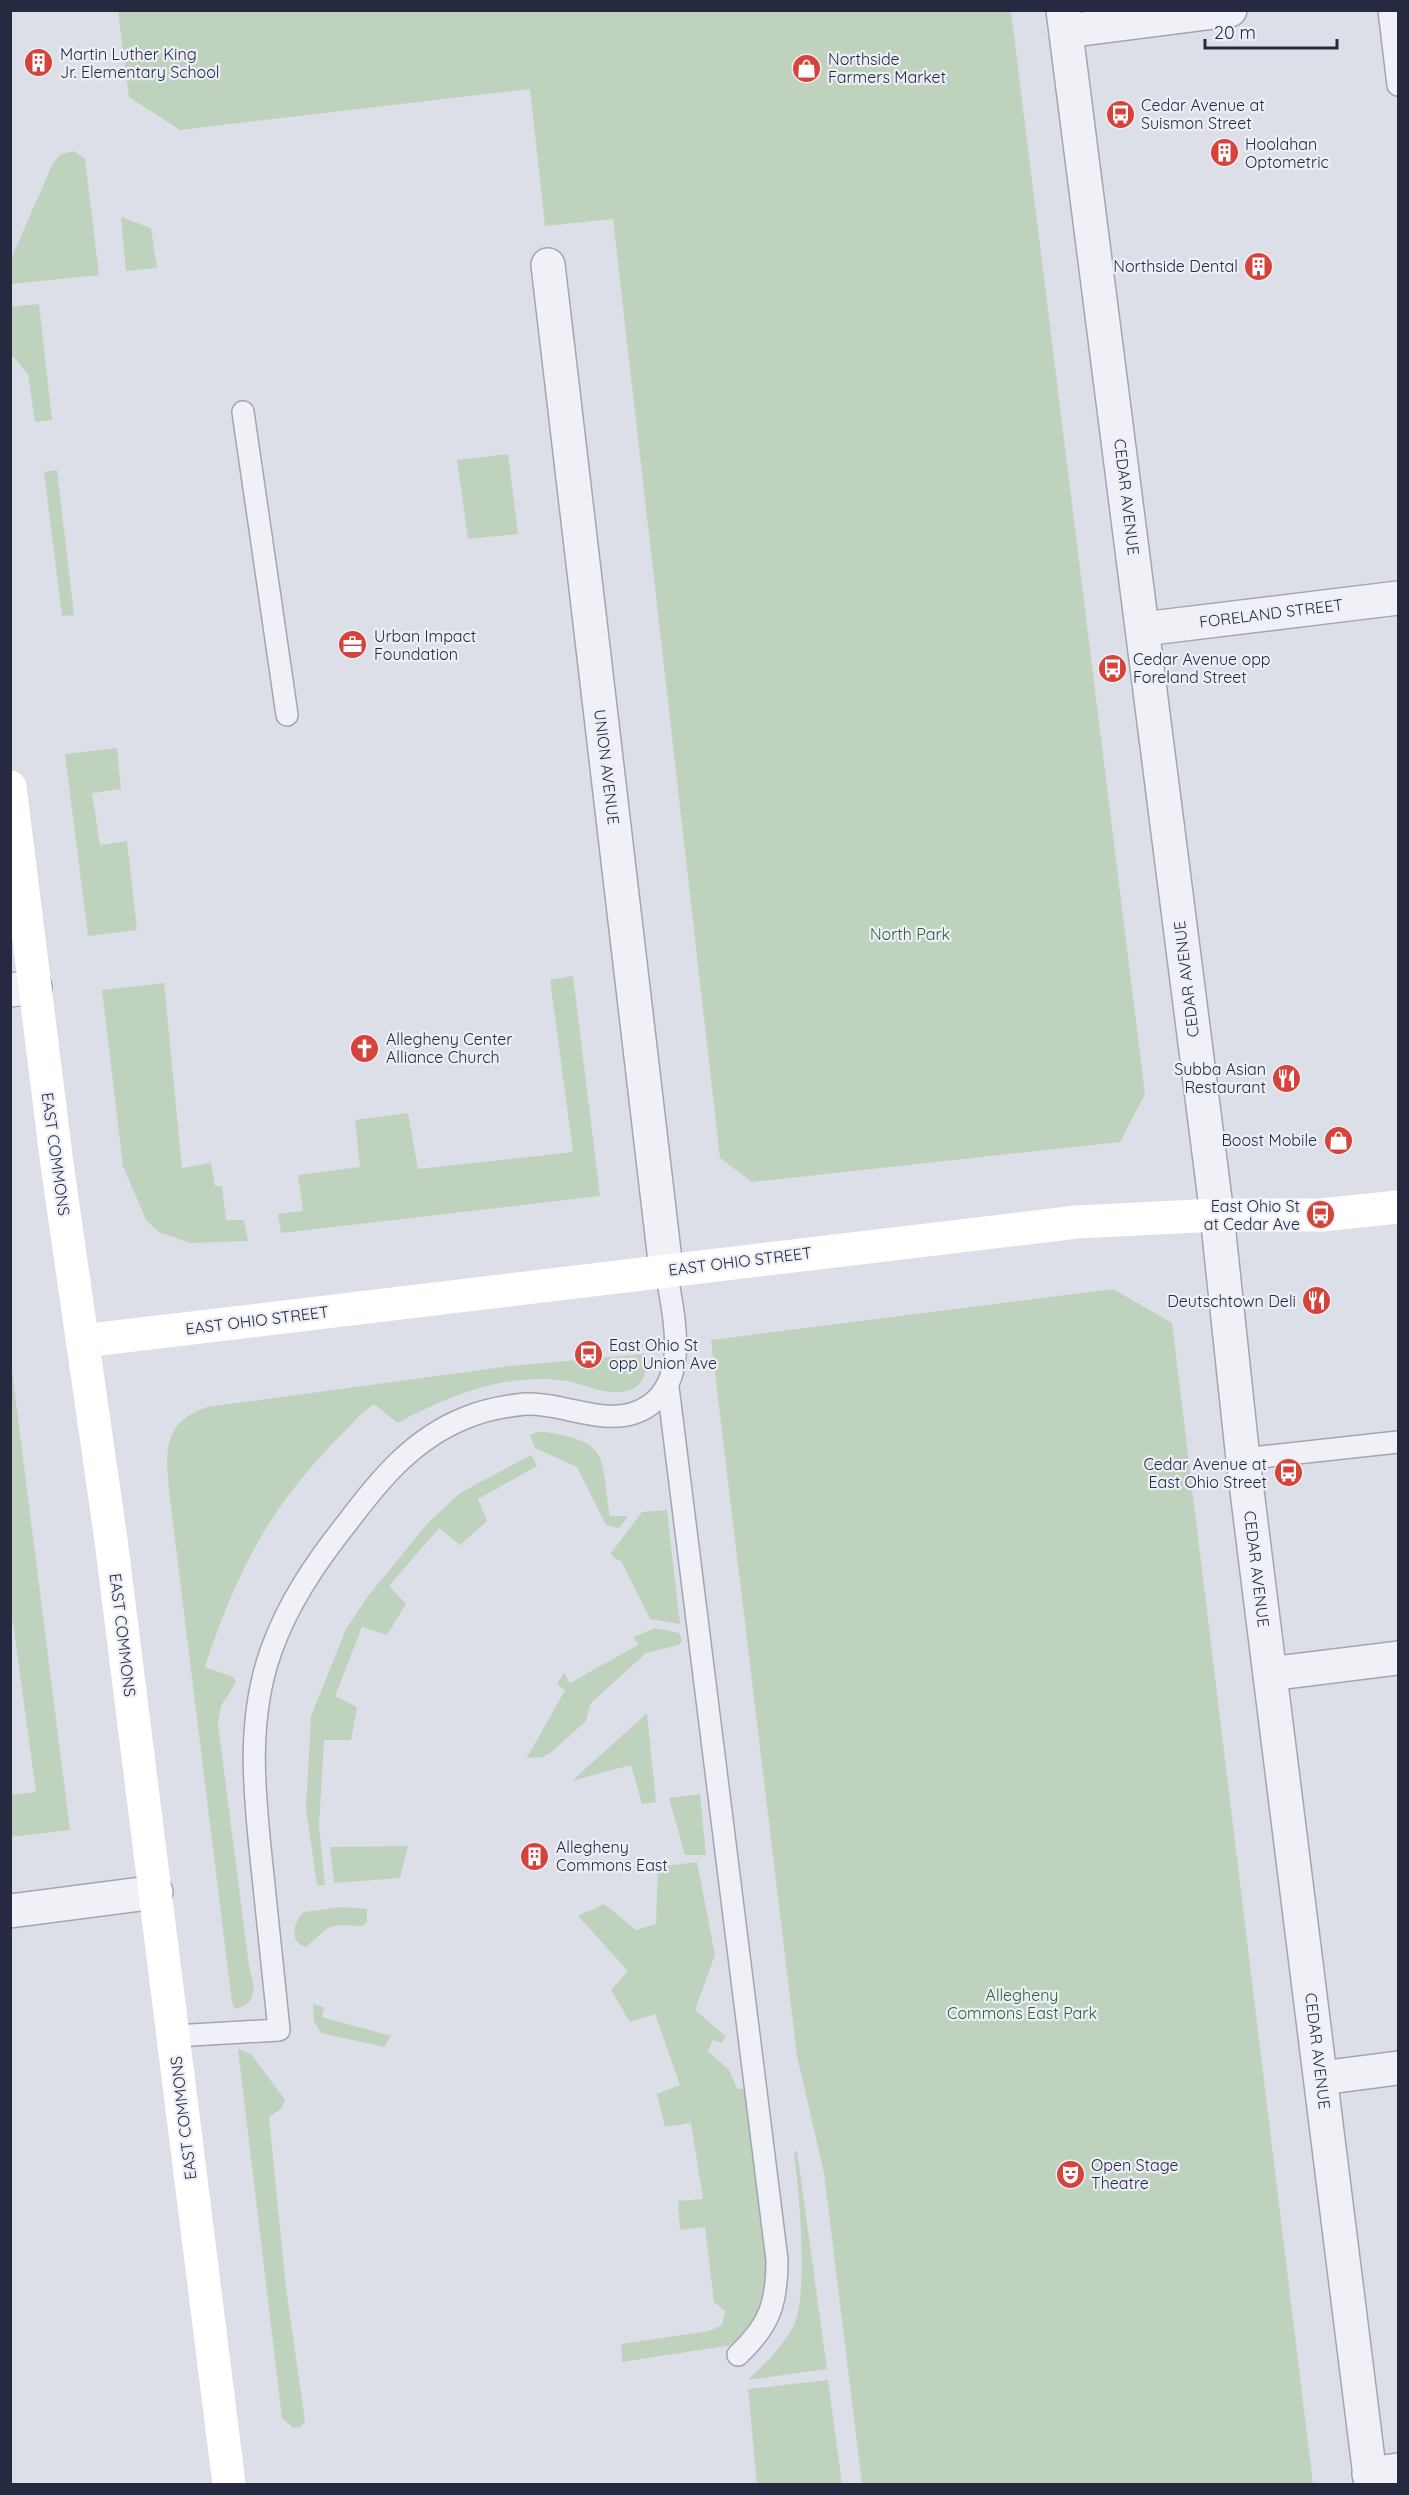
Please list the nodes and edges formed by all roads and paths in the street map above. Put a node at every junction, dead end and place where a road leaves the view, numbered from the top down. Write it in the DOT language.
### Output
graph roads {
  1 [pos="1230,10"];
  2 [pos="1389,10"];
  3 [pos="1064,21"];
  4 [pos="1398,85"];
  5 [pos="548,265"];
  6 [pos="243,412"];
  7 [pos="1398,598"];
  8 [pos="1143,629"];
  9 [pos="287,715"];
  10 [pos="10,787"];
  11 [pos="23,989"];
  12 [pos="1398,1207"];
  13 [pos="1217,1215"];
  14 [pos="666,1269"];
  15 [pos="83,1341"];
  16 [pos="668,1387"];
  17 [pos="1398,1442"];
  18 [pos="1243,1459"];
  19 [pos="1398,1658"];
  20 [pos="1270,1674"];
  21 [pos="156,1892"];
  22 [pos="10,1911"];
  23 [pos="174,2036"];
  24 [pos="1398,2068"];
  25 [pos="1321,2078"];
  26 [pos="738,2355"];
  27 [pos="1379,2476"];
  28 [pos="229,2484"];
  1 -- 3 [label="street"];
  2 -- 4 [label="lane"];
  3 -- 8 [label="street, CEDAR AVENUE"];
  5 -- 14 [label="street, UNION AVENUE"];
  6 -- 9 [label="lane"];
  7 -- 8 [label="street, FORELAND STREET"];
  8 -- 13 [label="street, CEDAR AVENUE"];
  10 -- 11 [label="main road, EAST COMMONS"];
  11 -- 15 [label="main road, EAST COMMONS"];
  12 -- 13 [label="main road, EAST OHIO STREET"];
  13 -- 14 [label="main road, EAST OHIO STREET"];
  13 -- 18 [label="street, CEDAR AVENUE"];
  14 -- 15 [label="main road, EAST OHIO STREET"];
  14 -- 16 [label="lane"];
  15 -- 21 [label="main road, EAST COMMONS"];
  16 -- 23 [label="lane"];
  16 -- 26 [label="lane"];
  17 -- 18 [label="lane"];
  18 -- 20 [label="street, CEDAR AVENUE"];
  19 -- 20 [label="street"];
  20 -- 25 [label="street, CEDAR AVENUE"];
  21 -- 22 [label="street"];
  21 -- 23 [label="main road, EAST COMMONS"];
  23 -- 28 [label="main road, EAST COMMONS"];
  24 -- 25 [label="street"];
  25 -- 27 [label="street, CEDAR AVENUE"];
}
